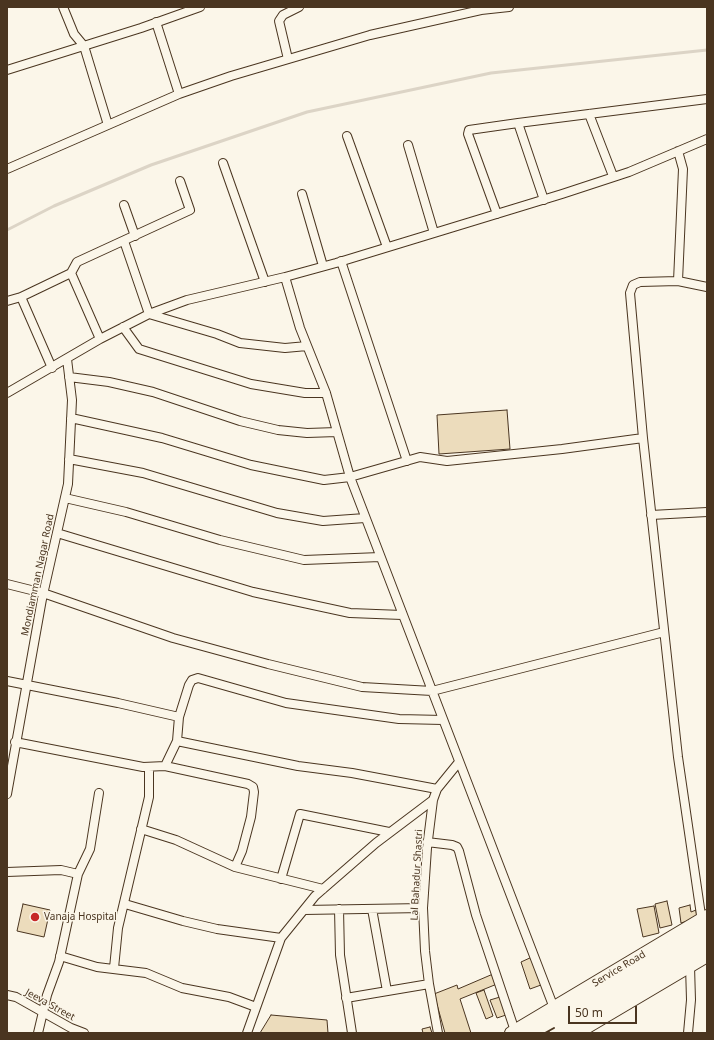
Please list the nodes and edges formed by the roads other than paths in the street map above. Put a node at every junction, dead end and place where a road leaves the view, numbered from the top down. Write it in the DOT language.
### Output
graph roads {
  1 [pos="63,7"];
  2 [pos="200,7"];
  3 [pos="299,7"];
  4 [pos="509,7"];
  5 [pos="481,8"];
  6 [pos="156,22"];
  7 [pos="84,46"];
  8 [pos="288,59"];
  9 [pos="7,70"];
  10 [pos="179,94"];
  11 [pos="707,99"];
  12 [pos="589,114"];
  13 [pos="518,122"];
  14 [pos="108,125"];
  15 [pos="347,136"];
  16 [pos="707,139"];
  17 [pos="408,146"];
  18 [pos="678,151"];
  19 [pos="224,162"];
  20 [pos="7,169"];
  21 [pos="613,176"];
  22 [pos="180,181"];
  23 [pos="302,194"];
  24 [pos="544,200"];
  25 [pos="124,205"];
  26 [pos="497,214"];
  27 [pos="434,233"];
  28 [pos="135,236"];
  29 [pos="124,241"];
  30 [pos="387,247"];
  31 [pos="341,261"];
  32 [pos="323,266"];
  33 [pos="71,272"];
  34 [pos="285,277"];
  35 [pos="678,281"];
  36 [pos="265,282"];
  37 [pos="707,287"];
  38 [pos="21,297"];
  39 [pos="7,301"];
  40 [pos="149,314"];
  41 [pos="123,326"];
  42 [pos="100,339"];
  43 [pos="307,346"];
  44 [pos="67,358"];
  45 [pos="52,368"];
  46 [pos="69,377"];
  47 [pos="7,393"];
  48 [pos="326,393"];
  49 [pos="71,418"];
  50 [pos="337,432"];
  51 [pos="643,438"];
  52 [pos="69,459"];
  53 [pos="406,461"];
  54 [pos="350,477"];
  55 [pos="65,498"];
  56 [pos="707,512"];
  57 [pos="651,515"];
  58 [pos="365,518"];
  59 [pos="57,533"];
  60 [pos="380,557"];
  61 [pos="7,584"];
  62 [pos="44,593"];
  63 [pos="402,616"];
  64 [pos="664,632"];
  65 [pos="7,681"];
  66 [pos="26,685"];
  67 [pos="432,691"];
  68 [pos="179,717"];
  69 [pos="443,720"];
  70 [pos="177,741"];
  71 [pos="15,742"];
  72 [pos="459,762"];
  73 [pos="165,766"];
  74 [pos="149,767"];
  75 [pos="437,789"];
  76 [pos="99,793"];
  77 [pos="7,794"];
  78 [pos="433,800"];
  79 [pos="142,829"];
  80 [pos="389,832"];
  81 [pos="427,842"];
  82 [pos="235,867"];
  83 [pos="7,872"];
  84 [pos="78,874"];
  85 [pos="281,879"];
  86 [pos="323,889"];
  87 [pos="125,904"];
  88 [pos="423,908"];
  89 [pos="339,909"];
  90 [pos="372,909"];
  91 [pos="304,910"];
  92 [pos="706,929"];
  93 [pos="281,938"];
  94 [pos="60,956"];
  95 [pos="707,956"];
  96 [pos="690,966"];
  97 [pos="114,968"];
  98 [pos="429,984"];
  99 [pos="387,991"];
  100 [pos="7,995"];
  101 [pos="346,998"];
  102 [pos="256,1007"];
  103 [pos="554,1008"];
  104 [pos="43,1012"];
  105 [pos="513,1032"];
  106 [pos="38,1033"];
  107 [pos="84,1033"];
  108 [pos="247,1033"];
  109 [pos="352,1033"];
  110 [pos="438,1033"];
  111 [pos="530,1033"];
  112 [pos="557,1033"];
  113 [pos="577,1033"];
  114 [pos="688,1033"];
  1 -- 7 [label="street"];
  2 -- 6 [label="street"];
  3 -- 8 [label="street"];
  4 -- 5 [label="street"];
  5 -- 8 [label="street"];
  6 -- 7 [label="street"];
  6 -- 10 [label="street"];
  7 -- 9 [label="street"];
  7 -- 14 [label="street"];
  8 -- 10 [label="street"];
  10 -- 14 [label="street"];
  11 -- 12 [label="street"];
  12 -- 13 [label="street"];
  12 -- 21 [label="street"];
  13 -- 24 [label="street"];
  13 -- 26 [label="street"];
  14 -- 20 [label="street"];
  15 -- 30 [label="street"];
  16 -- 18 [label="street"];
  17 -- 27 [label="street"];
  18 -- 21 [label="street"];
  18 -- 35 [label="street"];
  19 -- 36 [label="street"];
  21 -- 24 [label="street"];
  22 -- 28 [label="street"];
  23 -- 32 [label="street"];
  24 -- 26 [label="street"];
  25 -- 28 [label="street"];
  26 -- 27 [label="street"];
  27 -- 30 [label="street"];
  28 -- 29 [label="street"];
  29 -- 33 [label="street"];
  29 -- 40 [label="street"];
  30 -- 31 [label="street"];
  31 -- 32 [label="street"];
  31 -- 53 [label="street"];
  32 -- 34 [label="street"];
  33 -- 38 [label="street"];
  33 -- 42 [label="street"];
  34 -- 36 [label="street"];
  34 -- 43 [label="street"];
  35 -- 37 [label="street"];
  35 -- 51 [label="street"];
  36 -- 40 [label="street"];
  38 -- 39 [label="street"];
  38 -- 45 [label="street"];
  40 -- 41 [label="street"];
  40 -- 43 [label="street"];
  41 -- 42 [label="street"];
  41 -- 48 [label="street"];
  42 -- 44 [label="street"];
  43 -- 48 [label="street"];
  44 -- 45 [label="street"];
  44 -- 46 [label="street, Mondiamman Nagar Road"];
  45 -- 47 [label="street"];
  46 -- 49 [label="street, Mondiamman Nagar Road"];
  46 -- 50 [label="street"];
  48 -- 50 [label="street"];
  49 -- 52 [label="street, Mondiamman Nagar Road"];
  49 -- 54 [label="street"];
  50 -- 54 [label="street"];
  51 -- 53 [label="street"];
  51 -- 57 [label="street"];
  52 -- 55 [label="street, Mondiamman Nagar Road"];
  52 -- 58 [label="street"];
  53 -- 54 [label="street"];
  54 -- 58 [label="street"];
  55 -- 59 [label="street, Mondiamman Nagar Road"];
  55 -- 60 [label="street"];
  56 -- 57 [label="street"];
  57 -- 64 [label="street"];
  58 -- 60 [label="street"];
  59 -- 62 [label="street, Mondiamman Nagar Road"];
  59 -- 63 [label="street"];
  60 -- 63 [label="street"];
  61 -- 62 [label="street"];
  62 -- 66 [label="street, Mondiamman Nagar Road"];
  62 -- 67 [label="street"];
  63 -- 67 [label="street"];
  64 -- 67 [label="street"];
  64 -- 92 [label="street"];
  65 -- 66 [label="street"];
  66 -- 68 [label="street"];
  66 -- 71 [label="street, Mondiamman Nagar Road"];
  67 -- 69 [label="street"];
  68 -- 69 [label="street"];
  68 -- 70 [label="street"];
  69 -- 72 [label="street"];
  70 -- 73 [label="street"];
  70 -- 75 [label="street"];
  71 -- 74 [label="street"];
  71 -- 77 [label="street, Mondiamman Nagar Road"];
  72 -- 75 [label="street, Lal Bahadur Shastri"];
  72 -- 103 [label="street"];
  73 -- 74 [label="street"];
  73 -- 82 [label="street"];
  74 -- 79 [label="street"];
  75 -- 78 [label="street, Lal Bahadur Shastri"];
  76 -- 84 [label="street"];
  78 -- 80 [label="street"];
  78 -- 81 [label="street, Lal Bahadur Shastri"];
  79 -- 82 [label="street"];
  79 -- 87 [label="street"];
  80 -- 85 [label="street"];
  80 -- 86 [label="street"];
  81 -- 88 [label="street, Lal Bahadur Shastri"];
  81 -- 105 [label="street"];
  82 -- 85 [label="street"];
  83 -- 84 [label="street"];
  84 -- 94 [label="street"];
  85 -- 86 [label="street"];
  86 -- 91 [label="street"];
  87 -- 93 [label="street"];
  87 -- 97 [label="street"];
  88 -- 90 [label="street"];
  88 -- 98 [label="street, Lal Bahadur Shastri"];
  89 -- 90 [label="street"];
  89 -- 91 [label="street"];
  89 -- 101 [label="street"];
  90 -- 99 [label="street"];
  91 -- 93 [label="street"];
  92 -- 103 [label="street, Service Road"];
  92 -- 111 [label="highway"];
  92 -- 112 [label="highway"];
  93 -- 102 [label="street"];
  94 -- 97 [label="street"];
  94 -- 104 [label="street"];
  95 -- 96 [label="street"];
  96 -- 113 [label="street"];
  96 -- 114 [label="street"];
  97 -- 102 [label="street"];
  98 -- 99 [label="street"];
  98 -- 110 [label="street, Lal Bahadur Shastri"];
  99 -- 101 [label="street"];
  100 -- 104 [label="street, Jeeva Street"];
  101 -- 109 [label="street"];
  102 -- 108 [label="street"];
  103 -- 105 [label="street, Service Road"];
  104 -- 106 [label="street"];
  104 -- 107 [label="street, Jeeva Street"];
}
